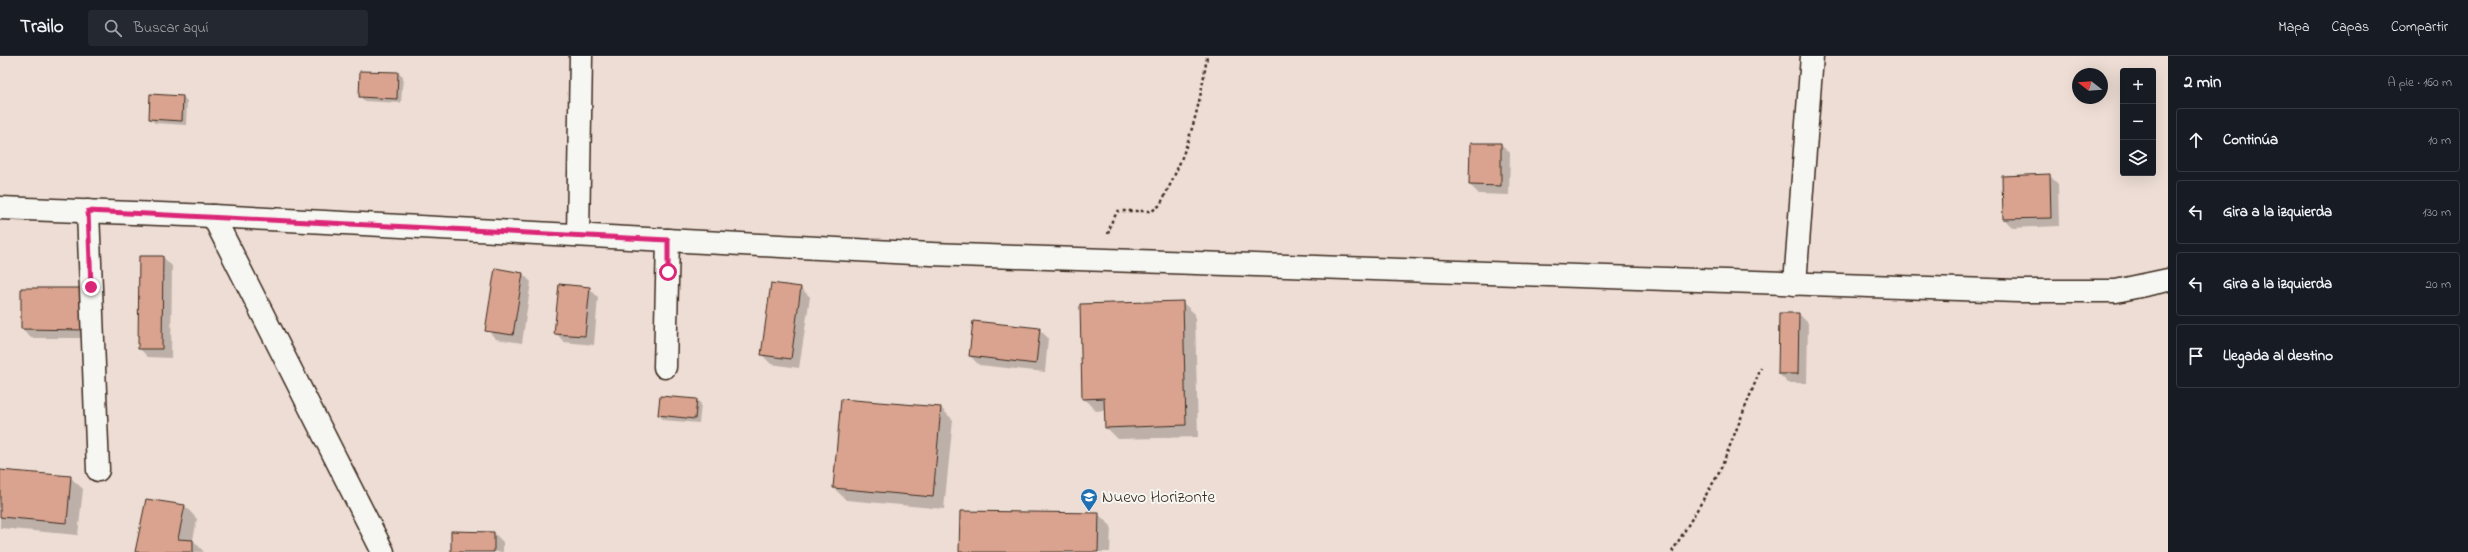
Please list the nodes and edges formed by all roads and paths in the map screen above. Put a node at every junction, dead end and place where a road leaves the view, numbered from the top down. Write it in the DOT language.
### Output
graph roads {
  1 [pos="581,56"];
  2 [pos="1207,56"];
  3 [pos="1812,56"];
  4 [pos="0,208"];
  5 [pos="88,211"];
  6 [pos="213,216"];
  7 [pos="578,235"];
  8 [pos="668,240"];
  9 [pos="1100,259"];
  10 [pos="2168,280"];
  11 [pos="1795,284"];
  12 [pos="665,367"];
  13 [pos="1761,368"];
  14 [pos="98,470"];
  15 [pos="383,552"];
  16 [pos="1672,552"];
  1 -- 7 [label="street"];
  2 -- 9 [label="path"];
  3 -- 11 [label="street"];
  4 -- 5 [label="street"];
  5 -- 6 [label="street"];
  5 -- 14 [label="street"];
  6 -- 7 [label="street"];
  6 -- 15 [label="street"];
  7 -- 8 [label="street"];
  8 -- 9 [label="street"];
  8 -- 12 [label="street"];
  9 -- 11 [label="street"];
  10 -- 11 [label="street"];
  13 -- 16 [label="path"];
}
